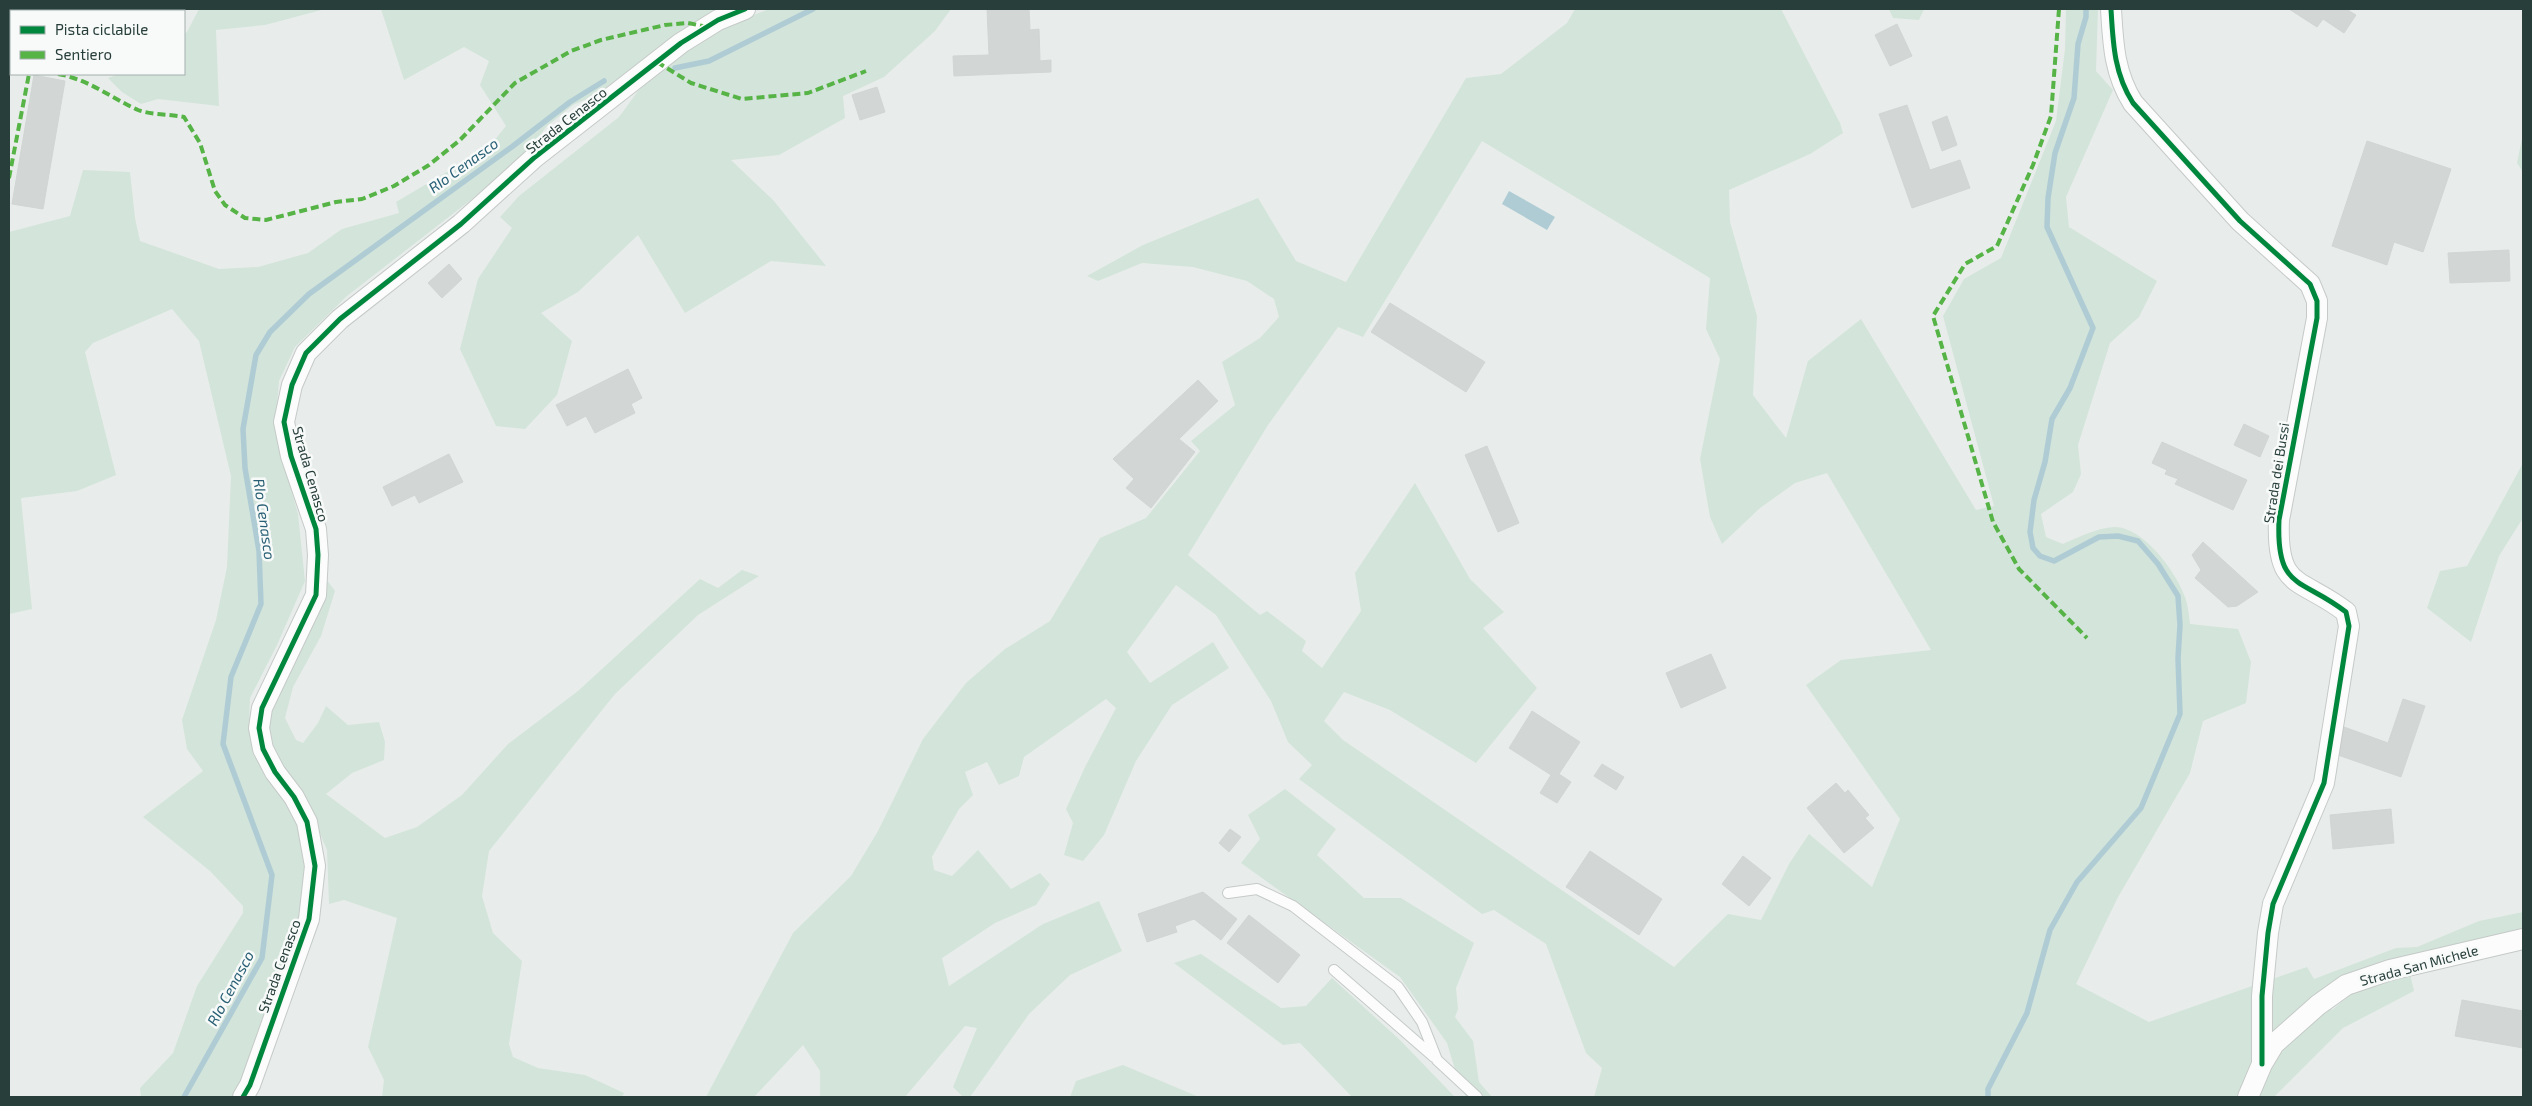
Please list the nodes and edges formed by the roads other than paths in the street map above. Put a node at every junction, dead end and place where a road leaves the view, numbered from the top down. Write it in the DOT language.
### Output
graph roads {
  1 [pos="745,9"];
  2 [pos="2110,9"];
  3 [pos="1228,893"];
  4 [pos="2523,938"];
  5 [pos="1334,970"];
  6 [pos="1437,1060"];
  7 [pos="2262,1064"];
  8 [pos="243,1097"];
  9 [pos="1477,1097"];
  10 [pos="2248,1097"];
  1 -- 8 [label="street, Strada Cenasco"];
  2 -- 7 [label="street, Strada dei Bussi"];
  3 -- 6 [label="lane"];
  4 -- 7 [label="street, Strada San Michele"];
  5 -- 6 [label="lane"];
  6 -- 9 [label="lane"];
  7 -- 10 [label="street, Strada San Michele"];
}
